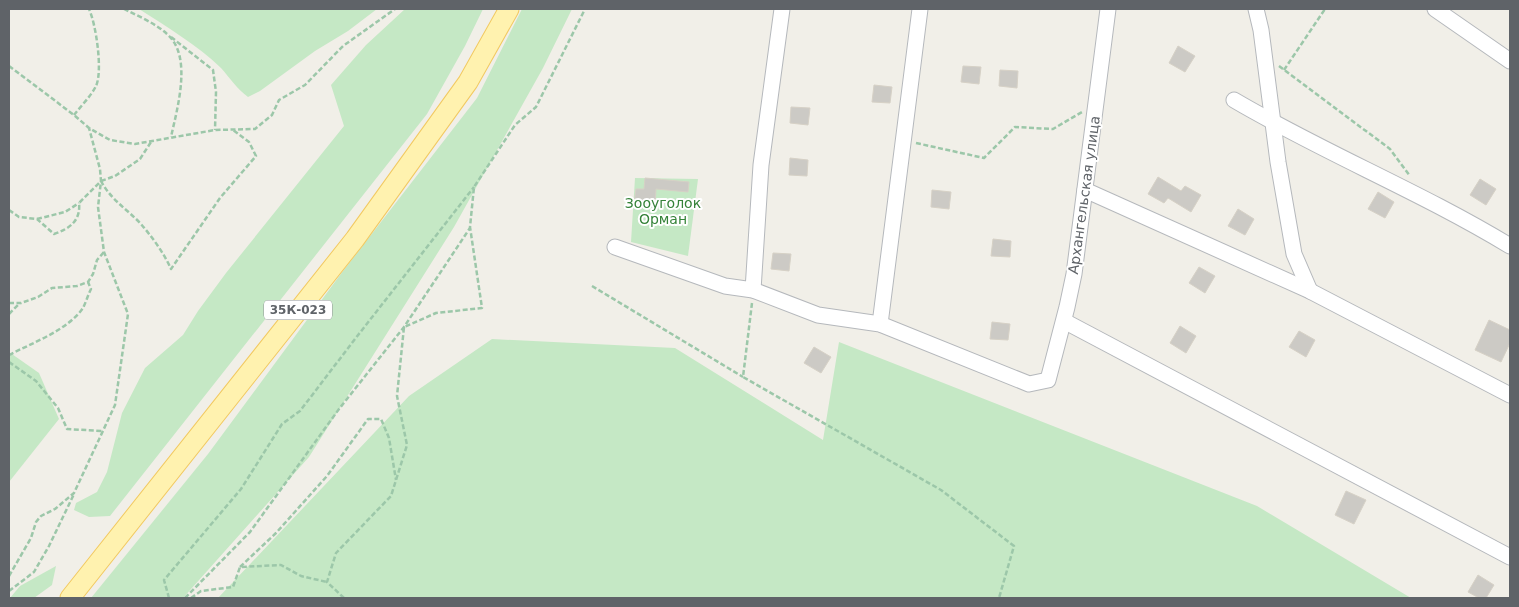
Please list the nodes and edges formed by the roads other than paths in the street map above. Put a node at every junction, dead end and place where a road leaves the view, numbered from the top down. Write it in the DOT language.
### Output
graph roads {
  1 [pos="509,9"];
  2 [pos="782,9"];
  3 [pos="920,9"];
  4 [pos="1108,9"];
  5 [pos="1256,9"];
  6 [pos="1435,9"];
  7 [pos="1510,61"];
  8 [pos="1234,100"];
  9 [pos="1273,123"];
  10 [pos="1085,190"];
  11 [pos="1510,246"];
  12 [pos="615,247"];
  13 [pos="753,290"];
  14 [pos="1310,292"];
  15 [pos="1064,321"];
  16 [pos="880,324"];
  17 [pos="1510,395"];
  18 [pos="1510,557"];
  19 [pos="70,598"];
  1 -- 19 [label="main road, 35К-023"];
  2 -- 13 [label="street"];
  3 -- 16 [label="street"];
  4 -- 10 [label="street, Архангельская улица"];
  5 -- 9 [label="street"];
  6 -- 7 [label="street"];
  8 -- 9 [label="street"];
  9 -- 11 [label="street"];
  9 -- 14 [label="street"];
  10 -- 14 [label="street"];
  10 -- 15 [label="street, Архангельская улица"];
  12 -- 13 [label="street"];
  13 -- 16 [label="street"];
  14 -- 17 [label="street"];
  15 -- 16 [label="street, Архангельская улица"];
  15 -- 18 [label="street"];
}
